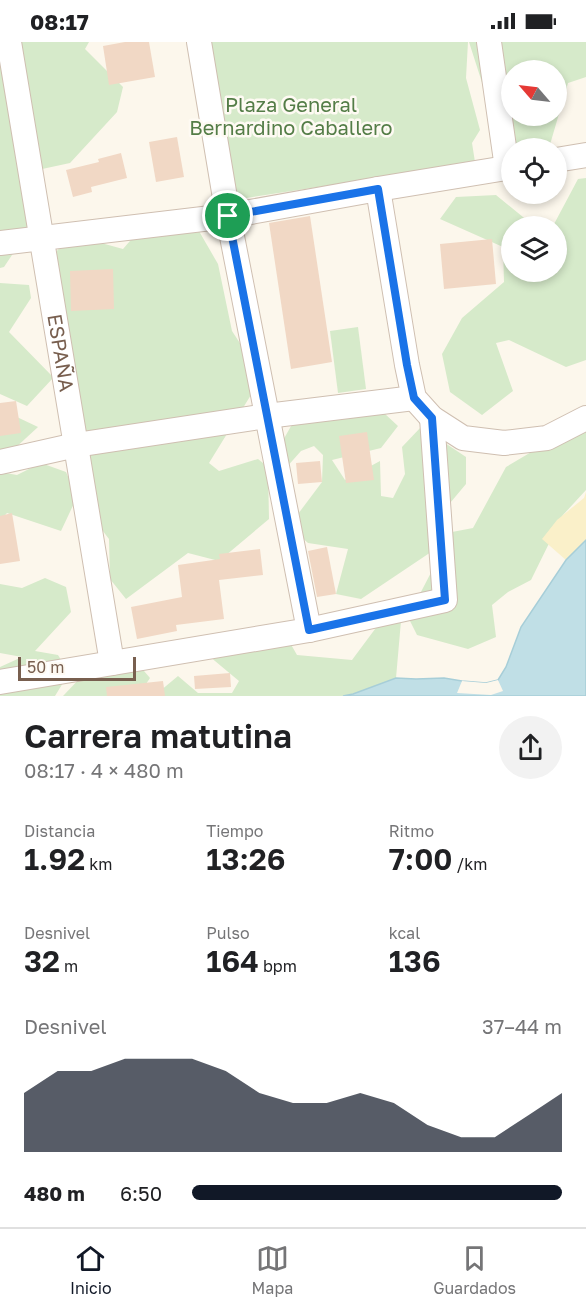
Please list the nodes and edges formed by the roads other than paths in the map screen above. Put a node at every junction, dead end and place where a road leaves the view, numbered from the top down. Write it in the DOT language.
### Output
graph roads {
  1 [pos="9,42"];
  2 [pos="199,42"];
  3 [pos="489,42"];
  4 [pos="504,138"];
  5 [pos="586,155"];
  6 [pos="567,158"];
  7 [pos="501,169"];
  8 [pos="378,189"];
  9 [pos="228,216"];
  10 [pos="42,237"];
  11 [pos="0,243"];
  12 [pos="414,398"];
  13 [pos="267,416"];
  14 [pos="432,418"];
  15 [pos="586,418"];
  16 [pos="76,445"];
  17 [pos="0,462"];
  18 [pos="309,630"];
  19 [pos="112,663"];
  20 [pos="0,682"];
  1 -- 10 [label="street, ESPAÑA"];
  2 -- 9 [label="street"];
  3 -- 4 [label="street"];
  5 -- 6 [label="street"];
  7 -- 8 [label="street"];
  8 -- 9 [label="street"];
  8 -- 12 [label="street"];
  9 -- 10 [label="street"];
  9 -- 13 [label="street"];
  10 -- 11 [label="street"];
  10 -- 16 [label="street, ESPAÑA"];
  12 -- 13 [label="street"];
  12 -- 14 [label="street"];
  13 -- 16 [label="street"];
  13 -- 18 [label="street"];
  14 -- 15 [label="street"];
  14 -- 18 [label="street"];
  16 -- 17 [label="street"];
  16 -- 19 [label="street, ESPAÑA"];
  18 -- 19 [label="street"];
  19 -- 20 [label="street"];
}
